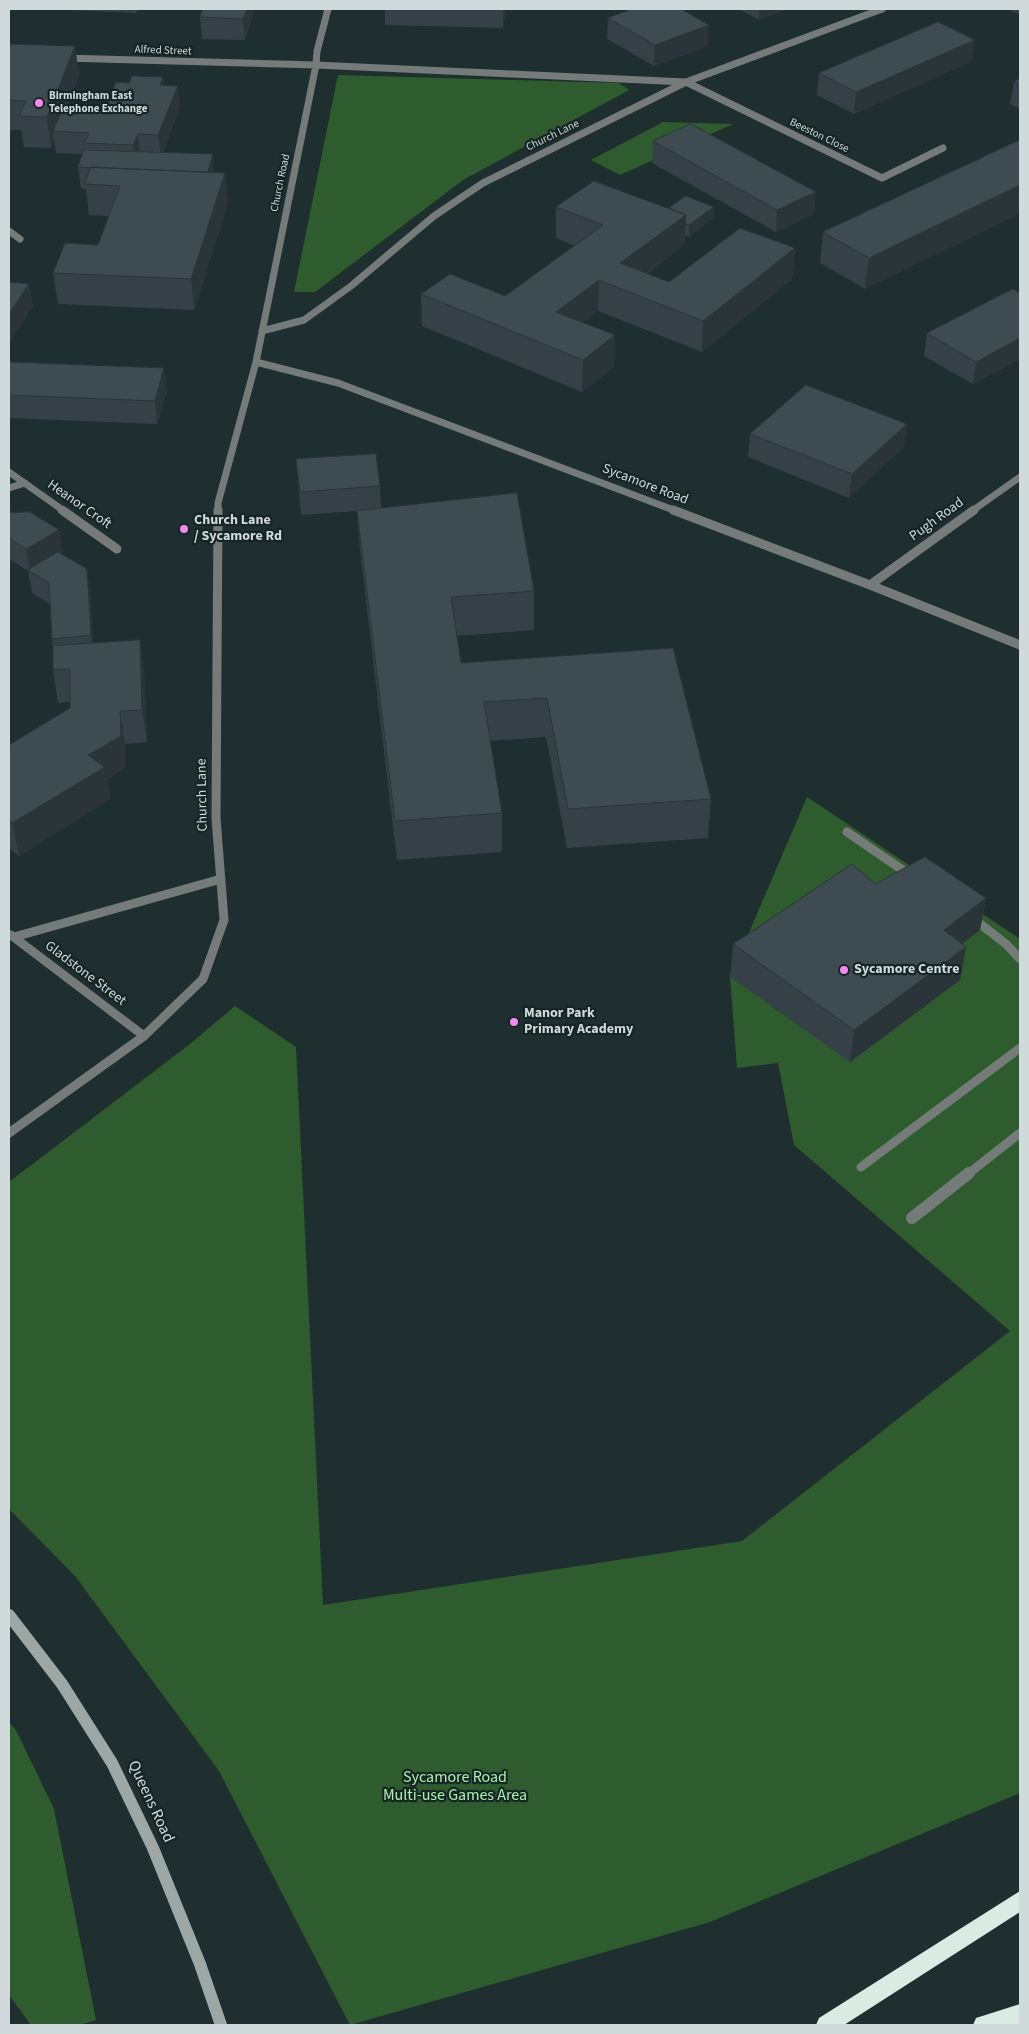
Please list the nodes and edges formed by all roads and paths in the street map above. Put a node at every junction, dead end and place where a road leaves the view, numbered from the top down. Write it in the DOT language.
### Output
graph roads {
  1 [pos="328,9"];
  2 [pos="882,9"];
  3 [pos="58,58"];
  4 [pos="316,65"];
  5 [pos="686,82"];
  6 [pos="943,148"];
  7 [pos="9,231"];
  8 [pos="20,239"];
  9 [pos="262,331"];
  10 [pos="256,362"];
  11 [pos="9,472"];
  12 [pos="1020,476"];
  13 [pos="25,483"];
  14 [pos="9,488"];
  15 [pos="117,549"];
  16 [pos="870,585"];
  17 [pos="1020,645"];
  18 [pos="847,832"];
  19 [pos="221,879"];
  20 [pos="919,882"];
  21 [pos="959,909"];
  22 [pos="11,935"];
  23 [pos="1020,959"];
  24 [pos="144,1036"];
  25 [pos="1020,1048"];
  26 [pos="9,1133"];
  27 [pos="1020,1133"];
  28 [pos="860,1167"];
  29 [pos="912,1218"];
  30 [pos="9,1615"];
  31 [pos="1020,1901"];
  32 [pos="1020,2014"];
  33 [pos="221,2025"];
  34 [pos="826,2025"];
  35 [pos="983,2025"];
  1 -- 4 [label="street, Church Road"];
  2 -- 5 [label="street, Church Lane"];
  3 -- 4 [label="street, Alfred Street"];
  4 -- 5 [label="street, Alfred Street"];
  4 -- 9 [label="street, Church Road"];
  5 -- 6 [label="street, Beeston Close"];
  5 -- 9 [label="street, Church Lane"];
  7 -- 8 [label="street"];
  9 -- 10 [label="street, Church Road"];
  10 -- 16 [label="street, Sycamore Road"];
  10 -- 19 [label="street, Church Lane"];
  11 -- 13 [label="street, Heanor Croft"];
  12 -- 16 [label="street, Pugh Road"];
  13 -- 14 [label="street, Heanor Croft"];
  13 -- 15 [label="street, Heanor Croft"];
  16 -- 17 [label="street, Sycamore Road"];
  18 -- 20 [label="street"];
  19 -- 22 [label="street"];
  19 -- 24 [label="street, Church Lane"];
  21 -- 23 [label="street"];
  22 -- 24 [label="street, Gladstone Street"];
  24 -- 26 [label="street, Church Lane"];
  25 -- 28 [label="street"];
  27 -- 29 [label="street"];
  30 -- 33 [label="main road, Queens Road"];
  31 -- 34 [label="highway"];
  32 -- 35 [label="highway"];
}
